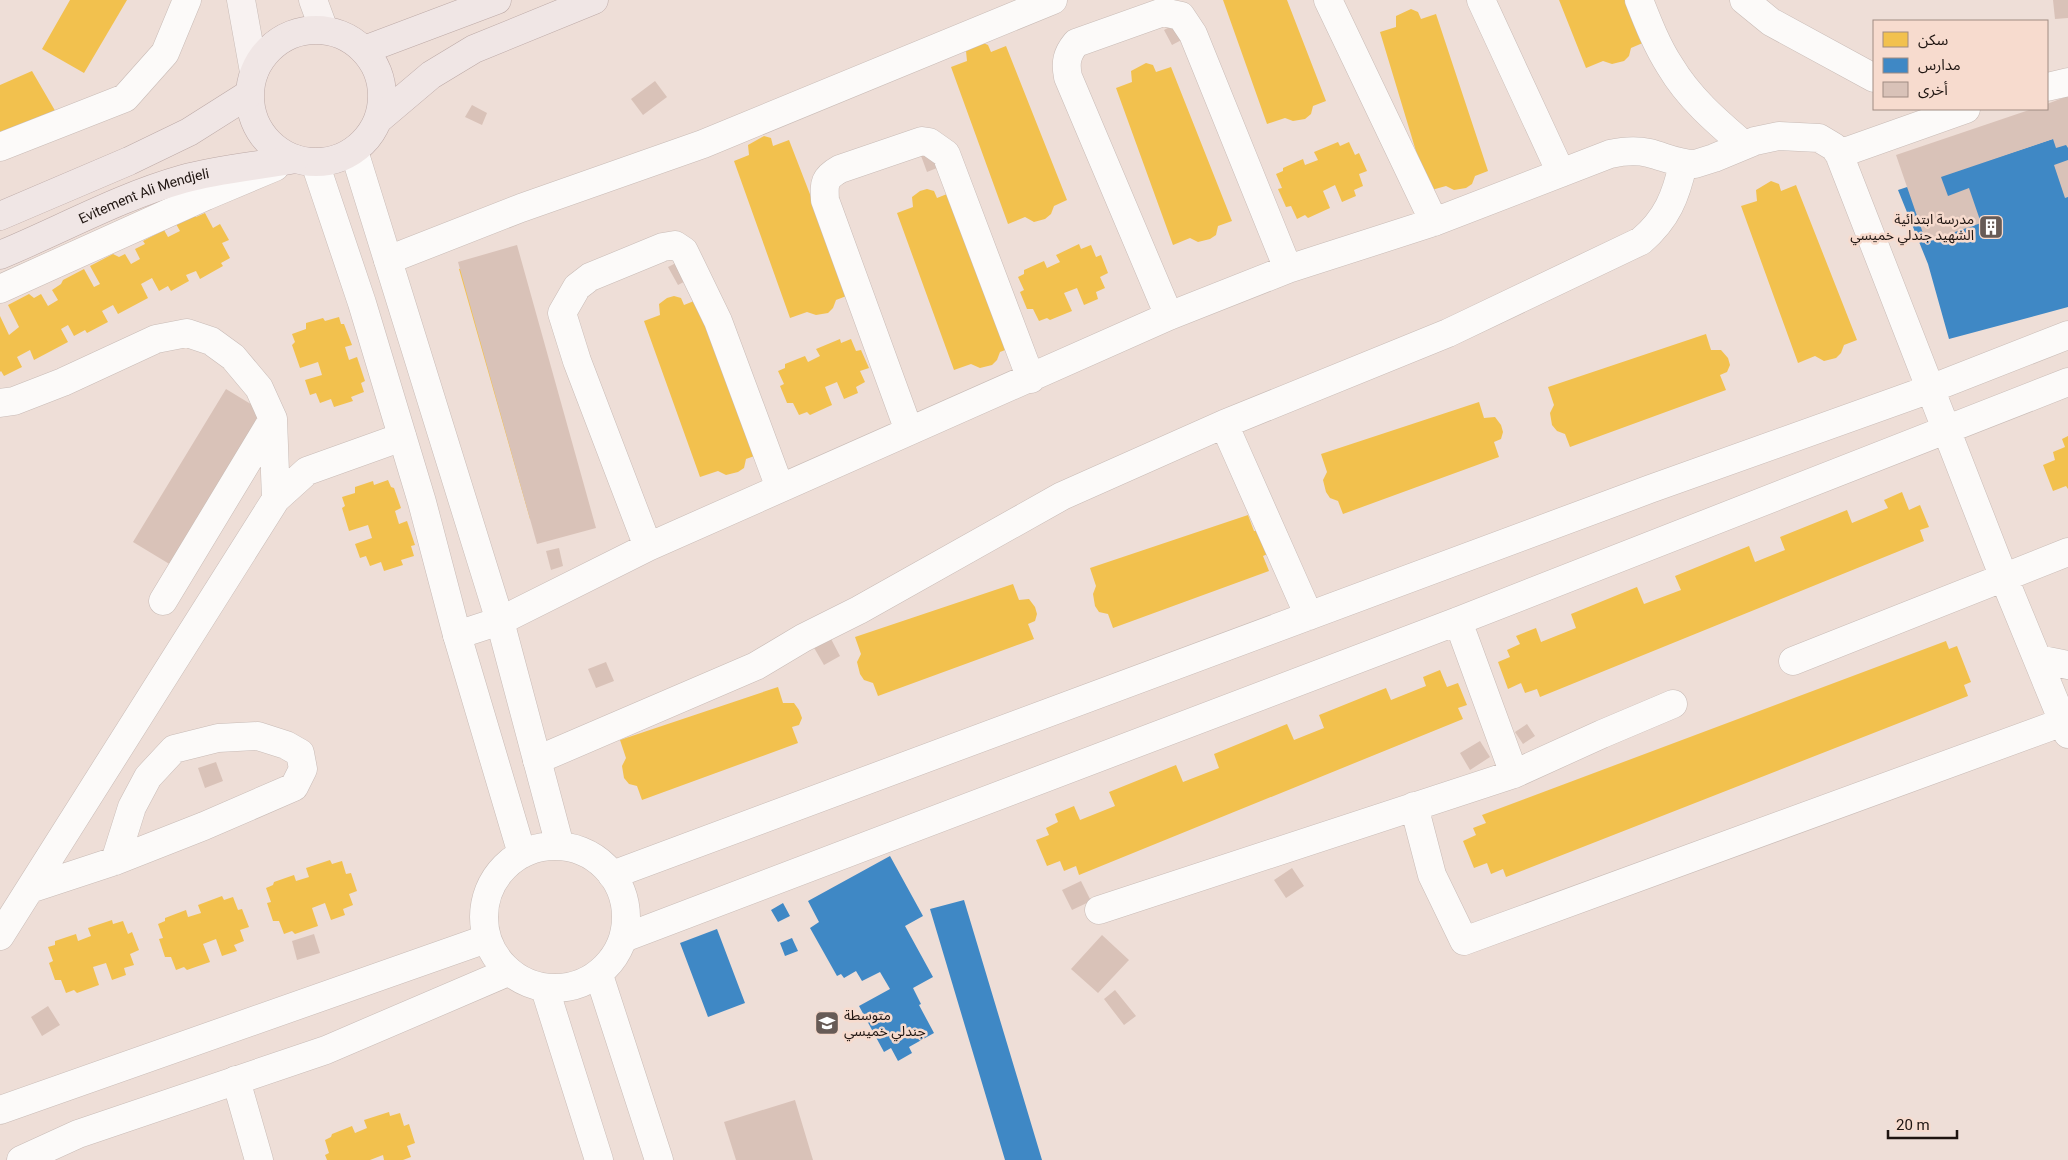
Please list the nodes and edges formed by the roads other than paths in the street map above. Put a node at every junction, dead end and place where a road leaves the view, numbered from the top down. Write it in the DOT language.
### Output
graph roads {
  1 [pos="187,0"];
  2 [pos="241,0"];
  3 [pos="313,0"];
  4 [pos="497,0"];
  5 [pos="594,0"];
  6 [pos="1053,0"];
  7 [pos="1328,0"];
  8 [pos="1480,0"];
  9 [pos="1639,0"];
  10 [pos="1744,0"];
  11 [pos="324,30"];
  12 [pos="364,50"];
  13 [pos="1873,77"];
  14 [pos="2068,82"];
  15 [pos="251,83"];
  16 [pos="2048,88"];
  17 [pos="1963,110"];
  18 [pos="378,119"];
  19 [pos="1744,145"];
  20 [pos="0,148"];
  21 [pos="354,151"];
  22 [pos="1839,154"];
  23 [pos="305,161"];
  24 [pos="1683,164"];
  25 [pos="1561,173"];
  26 [pos="0,216"];
  27 [pos="1434,222"];
  28 [pos="0,255"];
  29 [pos="388,260"];
  30 [pos="1288,269"];
  31 [pos="0,289"];
  32 [pos="1169,316"];
  33 [pos="2068,335"];
  34 [pos="1031,379"];
  35 [pos="2068,382"];
  36 [pos="1930,389"];
  37 [pos="0,403"];
  38 [pos="273,419"];
  39 [pos="1224,424"];
  40 [pos="1946,429"];
  41 [pos="909,430"];
  42 [pos="402,436"];
  43 [pos="780,488"];
  44 [pos="276,499"];
  45 [pos="648,547"];
  46 [pos="2068,552"];
  47 [pos="2004,578"];
  48 [pos="163,601"];
  49 [pos="1309,616"];
  50 [pos="500,621"];
  51 [pos="1458,621"];
  52 [pos="457,635"];
  53 [pos="2038,659"];
  54 [pos="1794,661"];
  55 [pos="2068,665"];
  56 [pos="1673,704"];
  57 [pos="2066,728"];
  58 [pos="537,760"];
  59 [pos="1514,774"];
  60 [pos="1414,806"];
  61 [pos="560,846"];
  62 [pos="522,854"];
  63 [pos="115,861"];
  64 [pos="612,875"];
  65 [pos="30,889"];
  66 [pos="1100,910"];
  67 [pos="0,936"];
  68 [pos="624,938"];
  69 [pos="486,939"];
  70 [pos="508,972"];
  71 [pos="599,974"];
  72 [pos="545,988"];
  73 [pos="236,1080"];
  74 [pos="0,1110"];
  75 [pos="21,1160"];
  76 [pos="259,1160"];
  77 [pos="599,1160"];
  78 [pos="659,1160"];
  1 -- 20 [label="street"];
  2 -- 15 [label="main road"];
  3 -- 11 [label="main road"];
  4 -- 12 [label="highway"];
  5 -- 18 [label="highway"];
  6 -- 29 [label="street"];
  7 -- 27 [label="street"];
  8 -- 25 [label="street"];
  9 -- 19 [label="street"];
  10 -- 13 [label="street"];
  11 -- 12 [label="highway"];
  11 -- 15 [label="highway"];
  12 -- 18 [label="highway"];
  14 -- 16 [label="street"];
  15 -- 23 [label="highway"];
  15 -- 26 [label="highway"];
  17 -- 22 [label="street"];
  18 -- 21 [label="highway"];
  19 -- 22 [label="street"];
  19 -- 24 [label="street"];
  21 -- 23 [label="highway"];
  21 -- 29 [label="street"];
  22 -- 36 [label="street"];
  23 -- 28 [label="highway, Evitement Ali Mendjeli"];
  23 -- 31 [label="street"];
  23 -- 42 [label="street"];
  24 -- 25 [label="street"];
  24 -- 39 [label="street"];
  25 -- 27 [label="street"];
  27 -- 30 [label="street"];
  29 -- 50 [label="street"];
  30 -- 32 [label="street"];
  30 -- 32 [label="street"];
  32 -- 34 [label="street"];
  33 -- 36 [label="street"];
  34 -- 41 [label="street"];
  34 -- 41 [label="street"];
  35 -- 40 [label="street"];
  36 -- 40 [label="street"];
  36 -- 49 [label="street"];
  37 -- 38 [label="street"];
  38 -- 44 [label="street"];
  38 -- 48 [label="street"];
  39 -- 49 [label="street"];
  39 -- 58 [label="street"];
  40 -- 47 [label="street"];
  40 -- 51 [label="street"];
  41 -- 43 [label="street"];
  42 -- 44 [label="street"];
  42 -- 52 [label="street"];
  43 -- 45 [label="street"];
  43 -- 45 [label="street"];
  44 -- 65 [label="street"];
  45 -- 50 [label="street"];
  46 -- 47 [label="street"];
  47 -- 53 [label="street"];
  47 -- 54 [label="street"];
  49 -- 64 [label="street"];
  50 -- 52 [label="street"];
  50 -- 58 [label="street"];
  51 -- 59 [label="street"];
  51 -- 68 [label="street"];
  52 -- 62 [label="street"];
  53 -- 55 [label="street"];
  53 -- 57 [label="street"];
  56 -- 59 [label="street"];
  57 -- 60 [label="street"];
  58 -- 61 [label="street"];
  59 -- 60 [label="street"];
  60 -- 66 [label="street"];
  61 -- 62 [label="street"];
  61 -- 64 [label="street"];
  62 -- 69 [label="street"];
  63 -- 63 [label="street"];
  63 -- 65 [label="street"];
  64 -- 68 [label="street"];
  65 -- 67 [label="street"];
  68 -- 71 [label="street"];
  69 -- 70 [label="street"];
  69 -- 74 [label="street"];
  70 -- 72 [label="street"];
  70 -- 73 [label="street"];
  71 -- 72 [label="street"];
  71 -- 78 [label="street"];
  72 -- 77 [label="street"];
  73 -- 75 [label="street"];
  73 -- 76 [label="street"];
}
